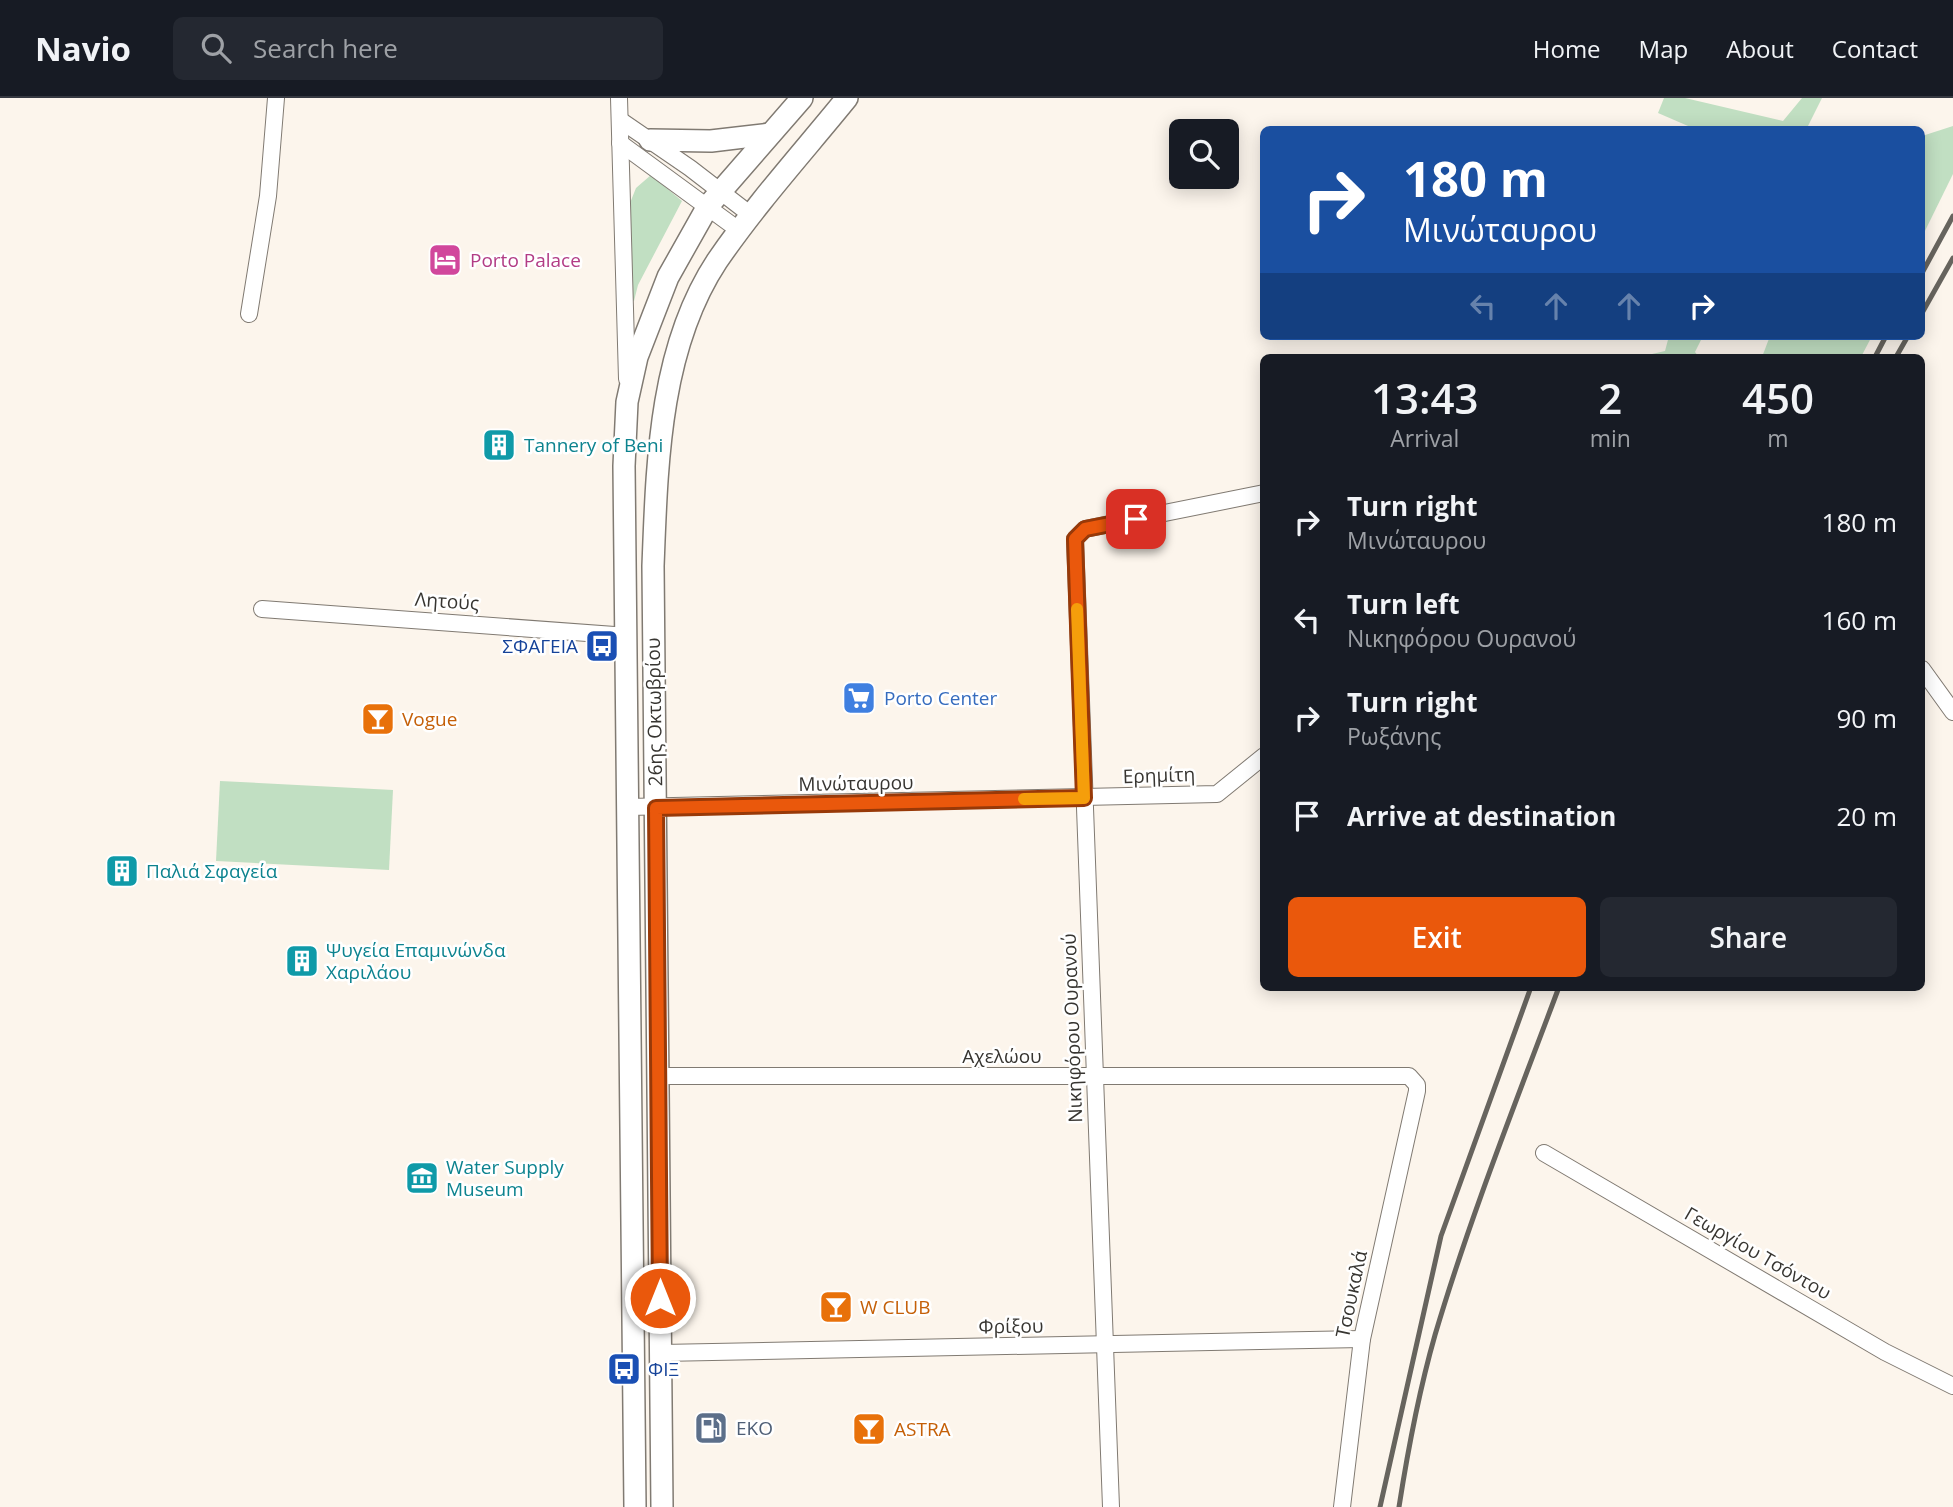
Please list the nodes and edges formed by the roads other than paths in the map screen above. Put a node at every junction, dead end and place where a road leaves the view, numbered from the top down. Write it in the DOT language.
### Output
graph roads {
  1 [pos="276,98"];
  2 [pos="619,98"];
  3 [pos="802,98"];
  4 [pos="847,98"];
  5 [pos="620,120"];
  6 [pos="770,134"];
  7 [pos="650,139"];
  8 [pos="620,142"];
  9 [pos="714,199"];
  10 [pos="746,223"];
  11 [pos="249,314"];
  12 [pos="628,402"];
  13 [pos="1260,494"];
  14 [pos="262,609"];
  15 [pos="628,636"];
  16 [pos="1925,673"];
  17 [pos="1953,712"];
  18 [pos="1260,759"];
  19 [pos="1084,798"];
  20 [pos="628,807"];
  21 [pos="656,808"];
  22 [pos="659,1076"];
  23 [pos="1095,1078"];
  24 [pos="1417,1092"];
  25 [pos="1544,1153"];
  26 [pos="1362,1339"];
  27 [pos="1105,1345"];
  28 [pos="661,1353"];
  29 [pos="1953,1386"];
  30 [pos="635,1507"];
  31 [pos="662,1507"];
  32 [pos="1111,1507"];
  33 [pos="1342,1507"];
  1 -- 11 [label="street"];
  2 -- 5 [label="street"];
  3 -- 6 [label="main road, 26ης Οκτωβρίου"];
  4 -- 10 [label="main road, 26ης Οκτωβρίου"];
  5 -- 7 [label="street"];
  5 -- 8 [label="street"];
  6 -- 7 [label="main road"];
  6 -- 9 [label="main road, 26ης Οκτωβρίου"];
  7 -- 9 [label="street"];
  8 -- 9 [label="street"];
  8 -- 12 [label="street"];
  9 -- 10 [label="street"];
  9 -- 12 [label="main road, 26ης Οκτωβρίου"];
  10 -- 21 [label="main road, 26ης Οκτωβρίου"];
  12 -- 15 [label="main road, 26ης Οκτωβρίου"];
  13 -- 19 [label="street, Νικηφόρου Ουρανού"];
  14 -- 15 [label="street, Λητούς"];
  15 -- 20 [label="main road, 26ης Οκτωβρίου"];
  16 -- 17 [label="street"];
  18 -- 19 [label="street, Ερημίτη"];
  19 -- 21 [label="street, Μινώταυρου"];
  19 -- 23 [label="street, Νικηφόρου Ουρανού"];
  20 -- 21 [label="street, Μινώταυρου"];
  20 -- 30 [label="main road, 26ης Οκτωβρίου"];
  21 -- 22 [label="main road, 26ης Οκτωβρίου"];
  22 -- 23 [label="street, Αχελώου"];
  22 -- 28 [label="main road, 26ης Οκτωβρίου"];
  23 -- 24 [label="street, Αχελώου"];
  23 -- 27 [label="street, Νικηφόρου Ουρανού"];
  24 -- 26 [label="street, Τσουκαλά"];
  25 -- 29 [label="street, Γεωργίου Τσόντου"];
  26 -- 27 [label="street, Φρίξου"];
  26 -- 33 [label="street, Τσουκαλά"];
  27 -- 28 [label="street, Φρίξου"];
  27 -- 32 [label="street, Νικηφόρου Ουρανού"];
  28 -- 31 [label="main road, 26ης Οκτωβρίου"];
}
